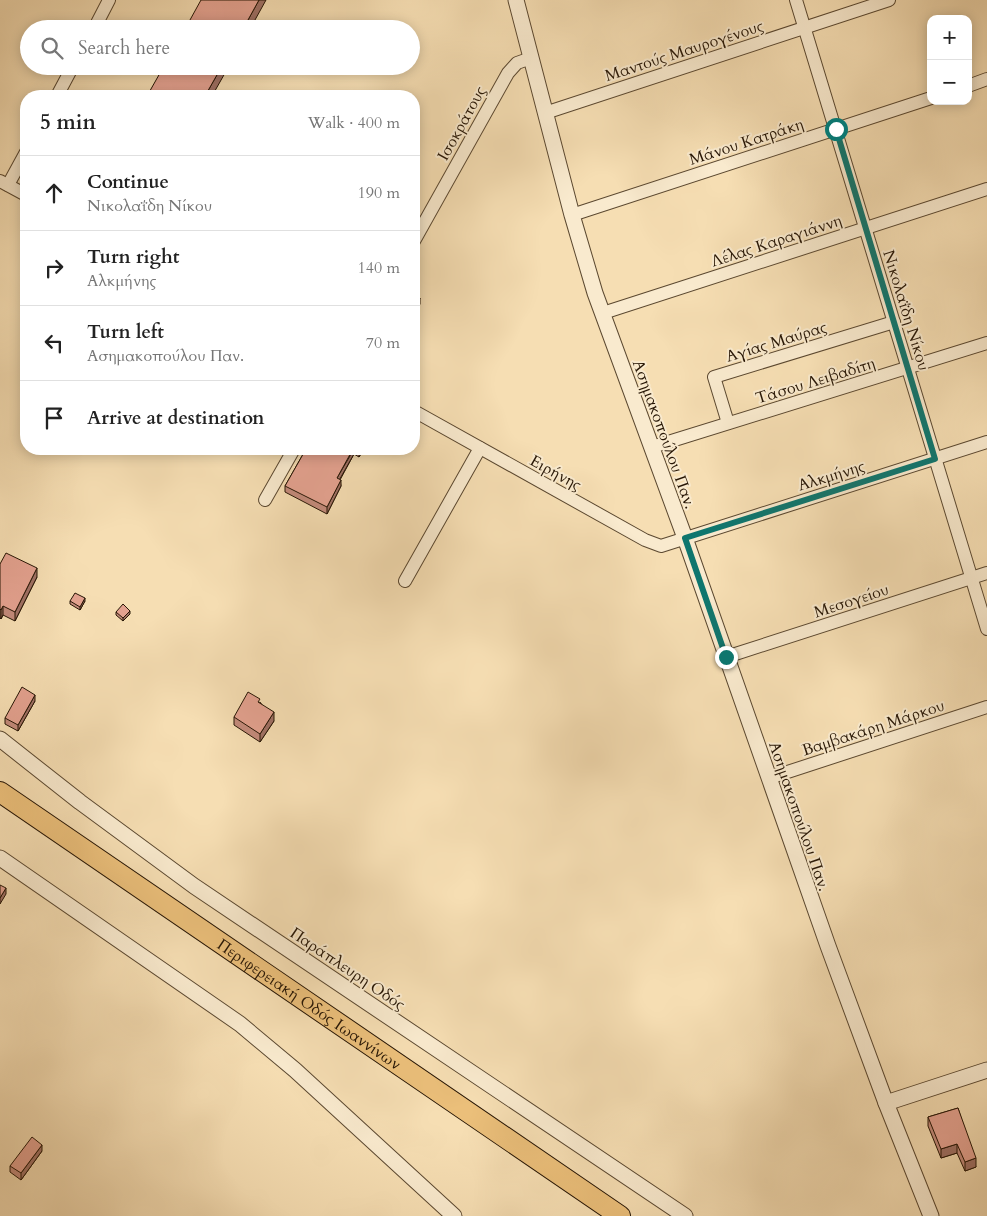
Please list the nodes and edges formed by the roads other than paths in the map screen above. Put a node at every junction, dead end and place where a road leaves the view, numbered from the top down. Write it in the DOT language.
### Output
graph roads {
  1 [pos="109,0"];
  2 [pos="516,0"];
  3 [pos="796,0"];
  4 [pos="889,0"];
  5 [pos="99,20"];
  6 [pos="805,28"];
  7 [pos="531,58"];
  8 [pos="68,75"];
  9 [pos="987,80"];
  10 [pos="972,85"];
  11 [pos="60,90"];
  12 [pos="927,99"];
  13 [pos="545,113"];
  14 [pos="836,129"];
  15 [pos="20,160"];
  16 [pos="4,183"];
  17 [pos="987,188"];
  18 [pos="20,192"];
  19 [pos="572,215"];
  20 [pos="866,228"];
  21 [pos="420,230"];
  22 [pos="603,313"];
  23 [pos="894,322"];
  24 [pos="987,343"];
  25 [pos="908,368"];
  26 [pos="420,414"];
  27 [pos="728,423"];
  28 [pos="987,442"];
  29 [pos="652,447"];
  30 [pos="480,448"];
  31 [pos="291,455"];
  32 [pos="935,459"];
  33 [pos="265,500"];
  34 [pos="685,538"];
  35 [pos="987,574"];
  36 [pos="971,579"];
  37 [pos="405,581"];
  38 [pos="987,629"];
  39 [pos="726,657"];
  40 [pos="987,708"];
  41 [pos="0,739"];
  42 [pos="769,778"];
  43 [pos="0,792"];
  44 [pos="0,858"];
  45 [pos="987,1070"];
  46 [pos="886,1103"];
  47 [pos="454,1216"];
  48 [pos="620,1216"];
  49 [pos="685,1216"];
  50 [pos="931,1216"];
  1 -- 5 [label="street"];
  2 -- 7 [label="street, Ασημακοπούλου Παν."];
  3 -- 6 [label="street, Νικολαΐδη Νίκου"];
  4 -- 6 [label="street, Μαντούς Μαυρογένους"];
  6 -- 13 [label="street, Μαντούς Μαυρογένους"];
  6 -- 14 [label="street, Νικολαΐδη Νίκου"];
  7 -- 13 [label="street, Ασημακοπούλου Παν."];
  7 -- 21 [label="street, Ισοκράτους"];
  8 -- 11 [label="street"];
  9 -- 10 [label="street"];
  12 -- 14 [label="street, Μάνου Κατράκη"];
  13 -- 19 [label="street, Ασημακοπούλου Παν."];
  14 -- 19 [label="street, Μάνου Κατράκη"];
  14 -- 20 [label="street, Νικολαΐδη Νίκου"];
  15 -- 16 [label="street"];
  16 -- 18 [label="street"];
  17 -- 20 [label="street, Λέλας Καραγιάννη"];
  19 -- 22 [label="street, Ασημακοπούλου Παν."];
  20 -- 22 [label="street, Λέλας Καραγιάννη"];
  20 -- 23 [label="street, Νικολαΐδη Νίκου"];
  22 -- 29 [label="street, Ασημακοπούλου Παν."];
  23 -- 25 [label="street, Νικολαΐδη Νίκου"];
  23 -- 27 [label="street, Αγίας Μαύρας"];
  24 -- 25 [label="street, Τάσου Λειβαδίτη"];
  25 -- 27 [label="street, Τάσου Λειβαδίτη"];
  25 -- 32 [label="street, Νικολαΐδη Νίκου"];
  26 -- 30 [label="street, Ειρήνης"];
  27 -- 29 [label="street, Τάσου Λειβαδίτη"];
  28 -- 32 [label="street, Αλκμήνης"];
  29 -- 34 [label="street, Ασημακοπούλου Παν."];
  30 -- 34 [label="street, Ειρήνης"];
  30 -- 37 [label="street"];
  31 -- 33 [label="street"];
  32 -- 34 [label="street, Αλκμήνης"];
  32 -- 36 [label="street, Νικολαΐδη Νίκου"];
  34 -- 39 [label="street, Ασημακοπούλου Παν."];
  35 -- 36 [label="street, Μεσογείου"];
  36 -- 38 [label="street, Νικολαΐδη Νίκου"];
  36 -- 39 [label="street, Μεσογείου"];
  39 -- 42 [label="street, Ασημακοπούλου Παν."];
  40 -- 42 [label="street, Βαμβακάρη Μάρκου"];
  41 -- 49 [label="street, Παράπλευρη Οδός"];
  42 -- 46 [label="street, Ασημακοπούλου Παν."];
  43 -- 48 [label="highway, Περιφερειακή Οδός Ιωαννίνων"];
  44 -- 47 [label="street"];
  45 -- 46 [label="street"];
  46 -- 50 [label="street, Ασημακοπούλου Παν."];
}
